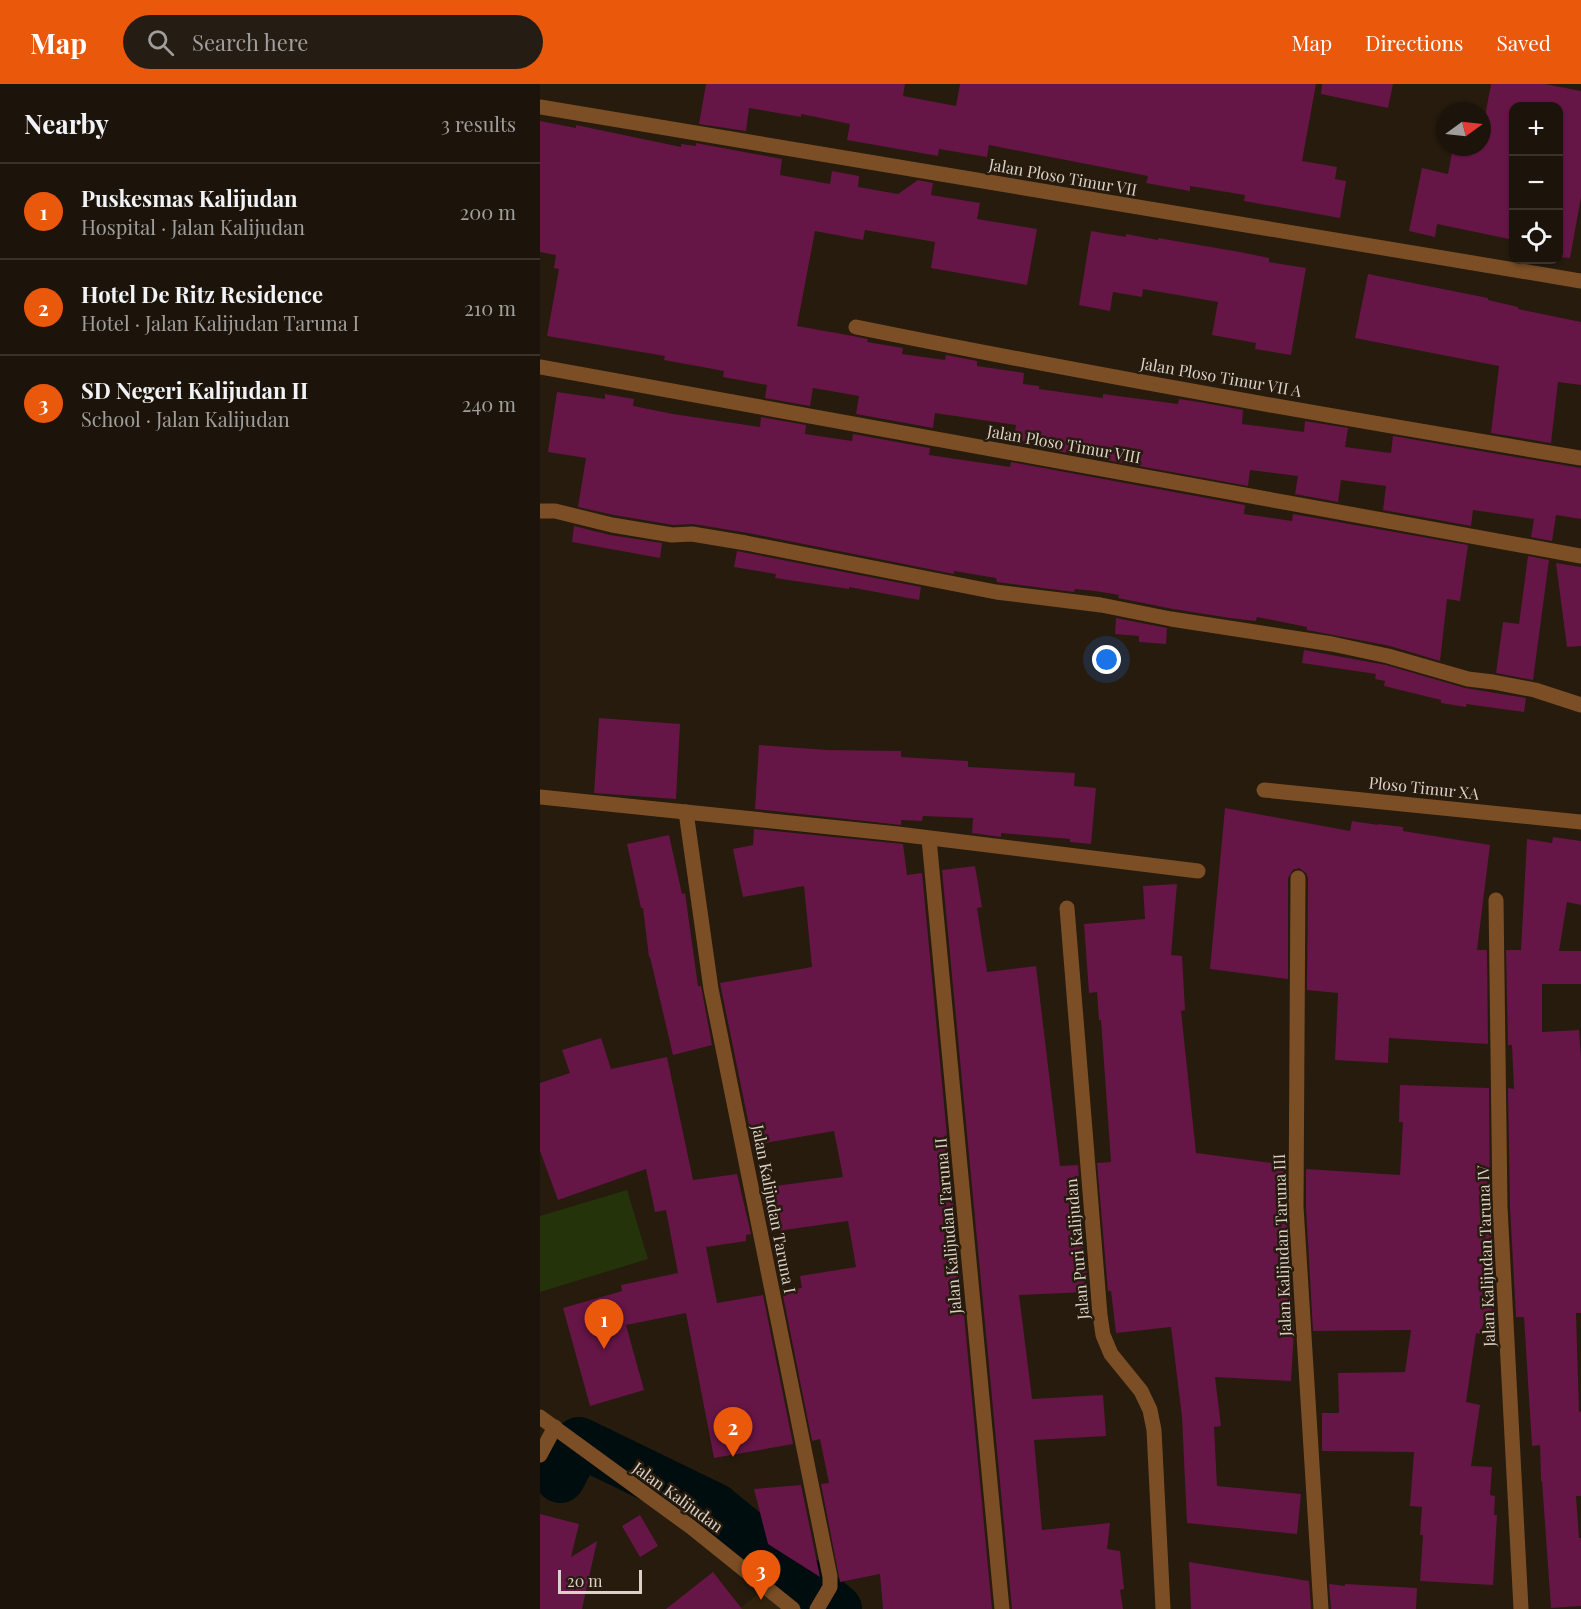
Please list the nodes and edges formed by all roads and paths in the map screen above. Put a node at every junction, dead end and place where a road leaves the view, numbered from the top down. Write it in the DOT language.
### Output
graph roads {
  1 [pos="540,107"];
  2 [pos="1581,281"];
  3 [pos="856,327"];
  4 [pos="540,367"];
  5 [pos="1581,458"];
  6 [pos="540,511"];
  7 [pos="1581,556"];
  8 [pos="1581,705"];
  9 [pos="1264,790"];
  10 [pos="540,797"];
  11 [pos="686,812"];
  12 [pos="1581,822"];
  13 [pos="929,839"];
  14 [pos="1198,872"];
  15 [pos="1298,878"];
  16 [pos="1496,900"];
  17 [pos="1067,908"];
  18 [pos="540,1417"];
  19 [pos="555,1427"];
  20 [pos="542,1449"];
  21 [pos="819,1607"];
  22 [pos="793,1609"];
  23 [pos="1002,1609"];
  24 [pos="1163,1609"];
  25 [pos="1321,1609"];
  26 [pos="1521,1609"];
  1 -- 2 [label="street, Jalan Ploso Timur VII"];
  3 -- 5 [label="street, Jalan Ploso Timur VII A"];
  4 -- 7 [label="street, Jalan Ploso Timur VIII"];
  6 -- 8 [label="street"];
  9 -- 12 [label="street, Ploso Timur XA"];
  10 -- 11 [label="street"];
  11 -- 13 [label="street"];
  11 -- 21 [label="street, Jalan Kalijudan Taruna I"];
  13 -- 14 [label="street"];
  13 -- 23 [label="street, Jalan Kalijudan Taruna II"];
  15 -- 25 [label="street, Jalan Kalijudan Taruna III"];
  16 -- 26 [label="street, Jalan Kalijudan Taruna IV"];
  17 -- 24 [label="street, Jalan Puri Kalijudan"];
  18 -- 19 [label="street, Jalan Kalijudan"];
  19 -- 20 [label="street"];
  19 -- 22 [label="street, Jalan Kalijudan"];
}
